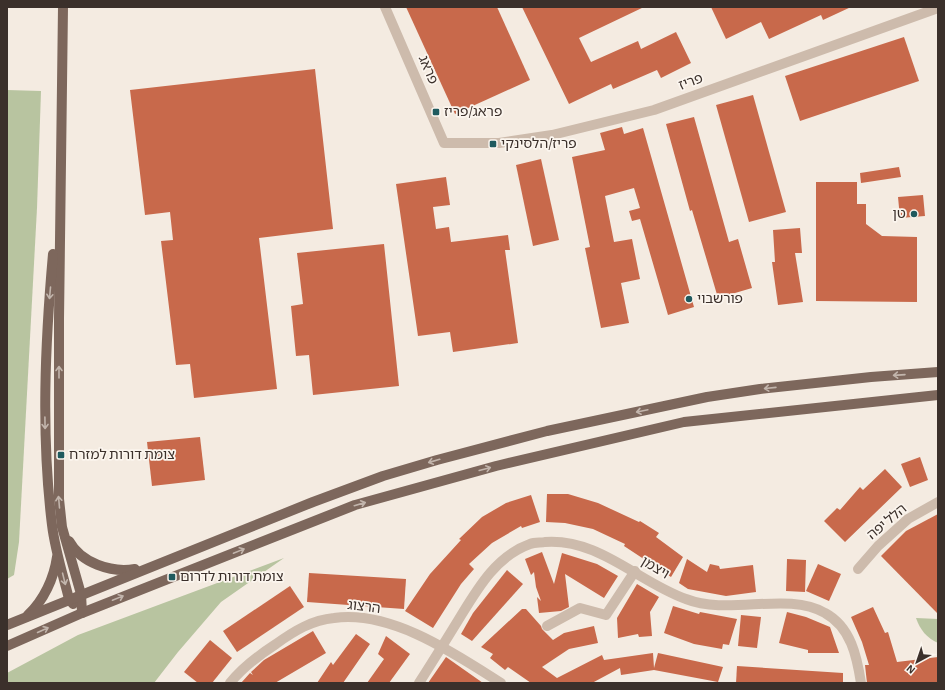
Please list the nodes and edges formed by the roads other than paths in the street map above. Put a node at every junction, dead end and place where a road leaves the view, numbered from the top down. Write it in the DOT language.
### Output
graph roads {
  1 [pos="63,7"];
  2 [pos="385,7"];
  3 [pos="938,8"];
  4 [pos="444,143"];
  5 [pos="60,184"];
  6 [pos="938,372"];
  7 [pos="938,395"];
  8 [pos="938,502"];
  9 [pos="62,527"];
  10 [pos="57,551"];
  11 [pos="147,568"];
  12 [pos="858,569"];
  13 [pos="634,572"];
  14 [pos="81,594"];
  15 [pos="69,599"];
  16 [pos="82,613"];
  17 [pos="24,617"];
  18 [pos="7,624"];
  19 [pos="547,626"];
  20 [pos="7,646"];
  21 [pos="441,648"];
  22 [pos="230,683"];
  23 [pos="419,683"];
  24 [pos="501,683"];
  25 [pos="861,683"];
  1 -- 5 [label="main road"];
  2 -- 4 [label="street, פראג"];
  3 -- 4 [label="street, פריז"];
  9 -- 5 [label="main road, one-way"];
  5 -- 10 [label="main road, one-way"];
  6 -- 11 [label="main road, one-way"];
  16 -- 7 [label="main road, one-way"];
  8 -- 12 [label="street, הלל יפה"];
  9 -- 11 [label="main road"];
  9 -- 14 [label="main road"];
  10 -- 15 [label="main road, one-way"];
  10 -- 17 [label="main road"];
  11 -- 14 [label="main road"];
  13 -- 19 [label="street"];
  13 -- 21 [label="street, ויצמן"];
  13 -- 25 [label="street, ויצמן"];
  14 -- 15 [label="main road"];
  14 -- 16 [label="main road"];
  15 -- 16 [label="main road"];
  15 -- 17 [label="main road"];
  20 -- 16 [label="main road, one-way"];
  17 -- 18 [label="main road"];
  21 -- 22 [label="street, הרצוג"];
  21 -- 23 [label="street, ויצמן"];
  21 -- 24 [label="street, הרצוג"];
}
